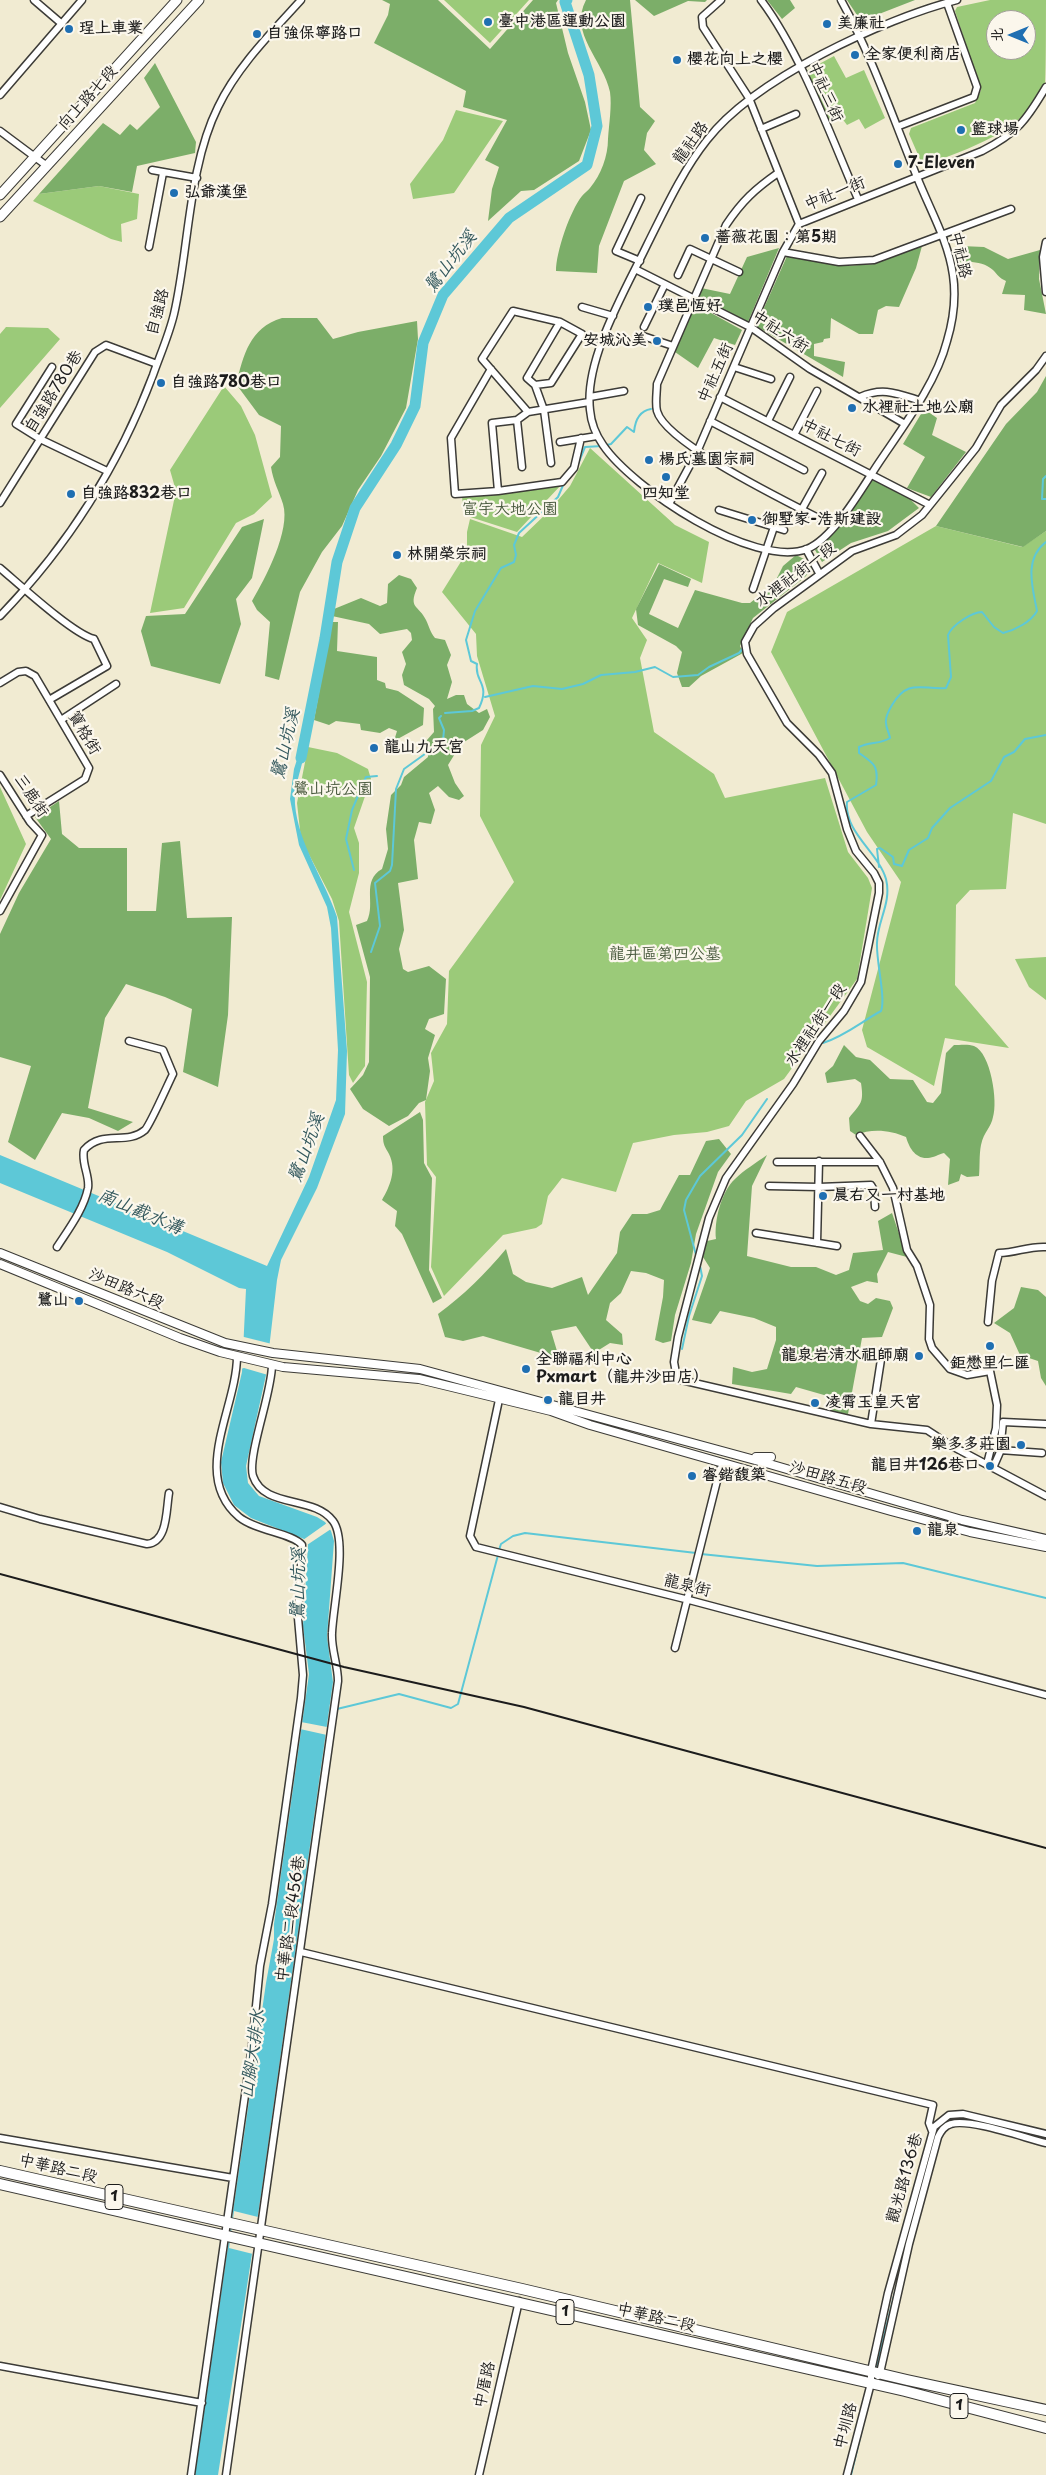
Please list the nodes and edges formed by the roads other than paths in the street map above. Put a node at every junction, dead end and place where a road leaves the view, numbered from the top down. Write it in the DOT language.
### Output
graph roads {
  1 [pos="34,0"];
  2 [pos="82,0"];
  3 [pos="177,0"];
  4 [pos="199,0"];
  5 [pos="301,0"];
  6 [pos="721,0"];
  7 [pos="761,0"];
  8 [pos="841,0"];
  9 [pos="957,0"];
  10 [pos="948,2"];
  11 [pos="62,24"];
  12 [pos="859,37"];
  13 [pos="800,67"];
  14 [pos="1046,87"];
  15 [pos="0,95"];
  16 [pos="749,98"];
  17 [pos="796,114"];
  18 [pos="899,126"];
  19 [pos="761,129"];
  20 [pos="0,131"];
  21 [pos="35,158"];
  22 [pos="48,166"];
  23 [pos="152,170"];
  24 [pos="163,173"];
  25 [pos="778,173"];
  26 [pos="917,177"];
  27 [pos="197,178"];
  28 [pos="0,195"];
  29 [pos="641,198"];
  30 [pos="858,199"];
  31 [pos="1011,209"];
  32 [pos="0,217"];
  33 [pos="799,224"];
  34 [pos="942,234"];
  35 [pos="1046,242"];
  36 [pos="149,247"];
  37 [pos="784,252"];
  38 [pos="710,259"];
  39 [pos="640,260"];
  40 [pos="635,270"];
  41 [pos="739,272"];
  42 [pos="678,275"];
  43 [pos="665,284"];
  44 [pos="1046,292"];
  45 [pos="693,298"];
  46 [pos="582,307"];
  47 [pos="613,316"];
  48 [pos="560,322"];
  49 [pos="644,326"];
  50 [pos="752,328"];
  51 [pos="643,336"];
  52 [pos="672,346"];
  53 [pos="1046,356"];
  54 [pos="157,364"];
  55 [pos="52,367"];
  56 [pos="734,367"];
  57 [pos="491,369"];
  58 [pos="790,377"];
  59 [pos="771,379"];
  60 [pos="535,384"];
  61 [pos="624,391"];
  62 [pos="817,391"];
  63 [pos="720,396"];
  64 [pos="860,397"];
  65 [pos="590,400"];
  66 [pos="918,400"];
  67 [pos="544,410"];
  68 [pos="528,412"];
  69 [pos="517,420"];
  70 [pos="710,421"];
  71 [pos="768,421"];
  72 [pos="905,424"];
  73 [pos="794,435"];
  74 [pos="597,436"];
  75 [pos="581,438"];
  76 [pos="40,439"];
  77 [pos="560,442"];
  78 [pos="697,452"];
  79 [pos="551,463"];
  80 [pos="522,467"];
  81 [pos="804,470"];
  82 [pos="107,471"];
  83 [pos="822,473"];
  84 [pos="871,474"];
  85 [pos="498,491"];
  86 [pos="0,503"];
  87 [pos="669,504"];
  88 [pos="930,505"];
  89 [pos="802,509"];
  90 [pos="718,510"];
  91 [pos="834,526"];
  92 [pos="774,527"];
  93 [pos="784,530"];
  94 [pos="768,549"];
  95 [pos="806,549"];
  96 [pos="0,568"];
  97 [pos="819,573"];
  98 [pos="26,589"];
  99 [pos="752,589"];
  100 [pos="0,616"];
  101 [pos="0,683"];
  102 [pos="116,684"];
  103 [pos="49,700"];
  104 [pos="60,720"];
  105 [pos="0,775"];
  106 [pos="26,816"];
  107 [pos="0,911"];
  108 [pos="128,1041"];
  109 [pos="860,1136"];
  110 [pos="777,1162"];
  111 [pos="819,1162"];
  112 [pos="880,1162"];
  113 [pos="768,1186"];
  114 [pos="819,1187"];
  115 [pos="875,1207"];
  116 [pos="756,1233"];
  117 [pos="817,1243"];
  118 [pos="837,1246"];
  119 [pos="57,1247"];
  120 [pos="1046,1247"];
  121 [pos="0,1253"];
  122 [pos="0,1264"];
  123 [pos="988,1322"];
  124 [pos="882,1353"];
  125 [pos="238,1357"];
  126 [pos="272,1365"];
  127 [pos="420,1369"];
  128 [pos="500,1391"];
  129 [pos="499,1400"];
  130 [pos="551,1411"];
  131 [pos="593,1413"];
  132 [pos="871,1424"];
  133 [pos="1046,1424"];
  134 [pos="604,1429"];
  135 [pos="647,1431"];
  136 [pos="706,1448"];
  137 [pos="1000,1450"];
  138 [pos="1042,1453"];
  139 [pos="761,1462"];
  140 [pos="722,1464"];
  141 [pos="987,1464"];
  142 [pos="993,1468"];
  143 [pos="169,1493"];
  144 [pos="1046,1496"];
  145 [pos="890,1498"];
  146 [pos="0,1507"];
  147 [pos="886,1510"];
  148 [pos="1046,1539"];
  149 [pos="1035,1541"];
  150 [pos="1046,1547"];
  151 [pos="689,1600"];
  152 [pos="675,1648"];
  153 [pos="1046,1695"];
  154 [pos="301,1952"];
  155 [pos="932,2131"];
  156 [pos="1046,2134"];
  157 [pos="0,2138"];
  158 [pos="1046,2143"];
  159 [pos="0,2171"];
  160 [pos="234,2178"];
  161 [pos="0,2184"];
  162 [pos="228,2222"];
  163 [pos="261,2230"];
  164 [pos="226,2235"];
  165 [pos="258,2242"];
  166 [pos="519,2301"];
  167 [pos="626,2314"];
  168 [pos="623,2326"];
  169 [pos="0,2366"];
  170 [pos="876,2372"];
  171 [pos="871,2383"];
  172 [pos="202,2403"];
  173 [pos="1046,2410"];
  174 [pos="1046,2428"];
  175 [pos="190,2475"];
  176 [pos="226,2475"];
  177 [pos="479,2475"];
  178 [pos="847,2475"];
  1 -- 11 [label="street"];
  2 -- 11 [label="street"];
  3 -- 21 [label="main road, 向上路七段"];
  4 -- 22 [label="main road, 向上路七段"];
  5 -- 27 [label="street, 自強路"];
  6 -- 16 [label="street, 中社一街"];
  7 -- 13 [label="street, 中社三街"];
  8 -- 12 [label="street, 中社路"];
  9 -- 10 [label="street, 龍社路"];
  10 -- 12 [label="street, 龍社路"];
  10 -- 18 [label="street"];
  11 -- 15 [label="street"];
  12 -- 13 [label="street, 龍社路"];
  12 -- 18 [label="street, 中社路"];
  13 -- 16 [label="street, 龍社路"];
  13 -- 30 [label="street, 中社三街"];
  14 -- 26 [label="street, 中社一街"];
  16 -- 19 [label="street, 中社一街"];
  16 -- 39 [label="street, 龍社路"];
  17 -- 19 [label="street"];
  18 -- 26 [label="street, 中社路"];
  19 -- 25 [label="street, 中社一街"];
  20 -- 21 [label="street"];
  21 -- 22 [label="street"];
  21 -- 28 [label="main road, 向上路七段"];
  22 -- 32 [label="main road, 向上路七段"];
  23 -- 24 [label="street"];
  24 -- 27 [label="street"];
  24 -- 36 [label="street"];
  25 -- 33 [label="street, 中社一街"];
  25 -- 38 [label="street"];
  26 -- 30 [label="street, 中社一街"];
  26 -- 34 [label="street, 中社路"];
  27 -- 54 [label="street, 自強路"];
  29 -- 39 [label="street"];
  30 -- 33 [label="street, 中社一街"];
  31 -- 34 [label="street"];
  33 -- 37 [label="street, 中社五街"];
  34 -- 37 [label="street"];
  34 -- 66 [label="street, 中社路"];
  35 -- 44 [label="street"];
  37 -- 50 [label="street, 中社五街"];
  38 -- 41 [label="street"];
  38 -- 42 [label="street"];
  38 -- 45 [label="street"];
  39 -- 40 [label="street, 龍社路"];
  40 -- 43 [label="street, 中社六街"];
  40 -- 47 [label="street, 龍社路"];
  43 -- 45 [label="street, 中社六街"];
  43 -- 49 [label="street"];
  45 -- 50 [label="street, 中社六街"];
  45 -- 52 [label="street"];
  46 -- 47 [label="street"];
  47 -- 65 [label="street, 龍社路"];
  48 -- 57 [label="street"];
  48 -- 60 [label="street"];
  48 -- 60 [label="street"];
  50 -- 56 [label="street, 中社五街"];
  50 -- 64 [label="street, 中社六街"];
  51 -- 52 [label="street"];
  52 -- 78 [label="street"];
  53 -- 88 [label="street, 水裡社街一段"];
  54 -- 76 [label="street, 自強路780巷"];
  54 -- 82 [label="street, 自強路"];
  55 -- 76 [label="street"];
  56 -- 59 [label="street"];
  56 -- 63 [label="street, 中社五街"];
  57 -- 68 [label="street"];
  57 -- 85 [label="street"];
  58 -- 71 [label="street"];
  60 -- 67 [label="street"];
  61 -- 65 [label="street"];
  62 -- 73 [label="street"];
  63 -- 70 [label="street, 中社五街"];
  63 -- 71 [label="street, 中社七街"];
  64 -- 66 [label="street"];
  64 -- 72 [label="street, 中社六街"];
  65 -- 67 [label="street"];
  65 -- 74 [label="street, 龍社路"];
  66 -- 72 [label="street, 中社路"];
  67 -- 68 [label="street"];
  67 -- 79 [label="street"];
  68 -- 69 [label="street"];
  69 -- 80 [label="street"];
  69 -- 85 [label="street"];
  70 -- 78 [label="street, 中社五街"];
  70 -- 81 [label="street"];
  71 -- 73 [label="street, 中社七街"];
  72 -- 84 [label="street, 中社路"];
  73 -- 84 [label="street, 中社七街"];
  74 -- 75 [label="street"];
  74 -- 87 [label="street, 龍社路"];
  75 -- 77 [label="street"];
  75 -- 85 [label="street"];
  76 -- 82 [label="street"];
  76 -- 86 [label="street, 自強路780巷"];
  78 -- 87 [label="street, 中社五街"];
  78 -- 89 [label="street"];
  82 -- 98 [label="street, 自強路"];
  83 -- 89 [label="street"];
  84 -- 88 [label="street, 中社七街"];
  84 -- 91 [label="street, 中社路"];
  87 -- 94 [label="street"];
  88 -- 97 [label="street, 水裡社街一段"];
  89 -- 91 [label="street"];
  90 -- 92 [label="street"];
  91 -- 95 [label="street, 中社路"];
  92 -- 93 [label="street"];
  92 -- 94 [label="street"];
  94 -- 95 [label="street"];
  94 -- 99 [label="street"];
  95 -- 97 [label="street"];
  96 -- 98 [label="street"];
  97 -- 132 [label="street, 水裡社街一段"];
  98 -- 100 [label="street, 自強路"];
  98 -- 103 [label="street"];
  101 -- 103 [label="street, 寶格街"];
  102 -- 104 [label="street"];
  103 -- 104 [label="street, 寶格街"];
  104 -- 106 [label="street, 寶格街"];
  105 -- 106 [label="street, 三鹿街"];
  106 -- 107 [label="street, 三鹿街"];
  108 -- 119 [label="street"];
  109 -- 112 [label="street"];
  110 -- 111 [label="street"];
  111 -- 112 [label="street"];
  111 -- 114 [label="street"];
  112 -- 141 [label="street"];
  113 -- 114 [label="street"];
  114 -- 115 [label="street"];
  114 -- 117 [label="street"];
  116 -- 117 [label="street"];
  117 -- 118 [label="street"];
  120 -- 123 [label="street"];
  121 -- 127 [label="street, 沙田路六段"];
  122 -- 125 [label="street, 沙田路六段"];
  124 -- 132 [label="street"];
  125 -- 126 [label="street, 沙田路六段"];
  125 -- 160 [label="street"];
  126 -- 129 [label="street, 沙田路五段"];
  126 -- 154 [label="street, 中華路二段456巷"];
  127 -- 128 [label="street, 沙田路五段"];
  128 -- 129 [label="street, 龍泉街"];
  128 -- 131 [label="street, 沙田路五段"];
  129 -- 130 [label="street, 沙田路五段"];
  129 -- 151 [label="street, 龍泉街"];
  130 -- 131 [label="street"];
  130 -- 134 [label="street, 沙田路五段"];
  131 -- 135 [label="street, 沙田路五段"];
  132 -- 141 [label="street"];
  133 -- 137 [label="street"];
  134 -- 135 [label="street, 沙田路五段"];
  134 -- 140 [label="street, 沙田路五段"];
  135 -- 136 [label="street, 沙田路五段"];
  136 -- 139 [label="street, 沙田路五段"];
  136 -- 139 [label="street"];
  137 -- 138 [label="street"];
  137 -- 142 [label="street"];
  139 -- 140 [label="street"];
  139 -- 145 [label="street, 沙田路五段"];
  140 -- 147 [label="street, 沙田路五段"];
  140 -- 151 [label="street"];
  141 -- 142 [label="street"];
  142 -- 144 [label="street"];
  143 -- 146 [label="street"];
  145 -- 147 [label="street"];
  145 -- 149 [label="street, 沙田路五段"];
  147 -- 149 [label="street, 沙田路五段"];
  148 -- 149 [label="street, 沙田路五段"];
  149 -- 150 [label="street, 沙田路五段"];
  151 -- 152 [label="street"];
  151 -- 153 [label="street, 龍泉街"];
  154 -- 155 [label="street"];
  154 -- 163 [label="street, 中華路二段456巷"];
  155 -- 156 [label="street, 觀光路136巷"];
  155 -- 170 [label="street, 觀光路136巷"];
  157 -- 160 [label="street"];
  158 -- 170 [label="street"];
  159 -- 162 [label="main road, 中華路二段 / 1"];
  160 -- 162 [label="street"];
  161 -- 164 [label="main road, 中華路二段 / 1"];
  162 -- 163 [label="main road, 1"];
  162 -- 164 [label="street"];
  163 -- 165 [label="street, 中華路二段456巷"];
  163 -- 167 [label="main road, 中華路二段 / 1"];
  164 -- 165 [label="main road, 1"];
  164 -- 172 [label="street"];
  165 -- 166 [label="main road, 中華路二段 / 1"];
  165 -- 176 [label="street, 中華路二段456巷"];
  166 -- 168 [label="main road, 中華路二段 / 1"];
  166 -- 177 [label="street, 中厝路"];
  167 -- 168 [label="main road"];
  167 -- 170 [label="main road, 中華路二段 / 1"];
  168 -- 171 [label="main road, 中華路二段 / 1"];
  169 -- 172 [label="street"];
  170 -- 171 [label="street, 中圳路"];
  170 -- 173 [label="main road, 中華路二段 / 1"];
  171 -- 174 [label="main road, 中華路二段 / 1"];
  171 -- 178 [label="street, 中圳路"];
  172 -- 175 [label="street"];
}
